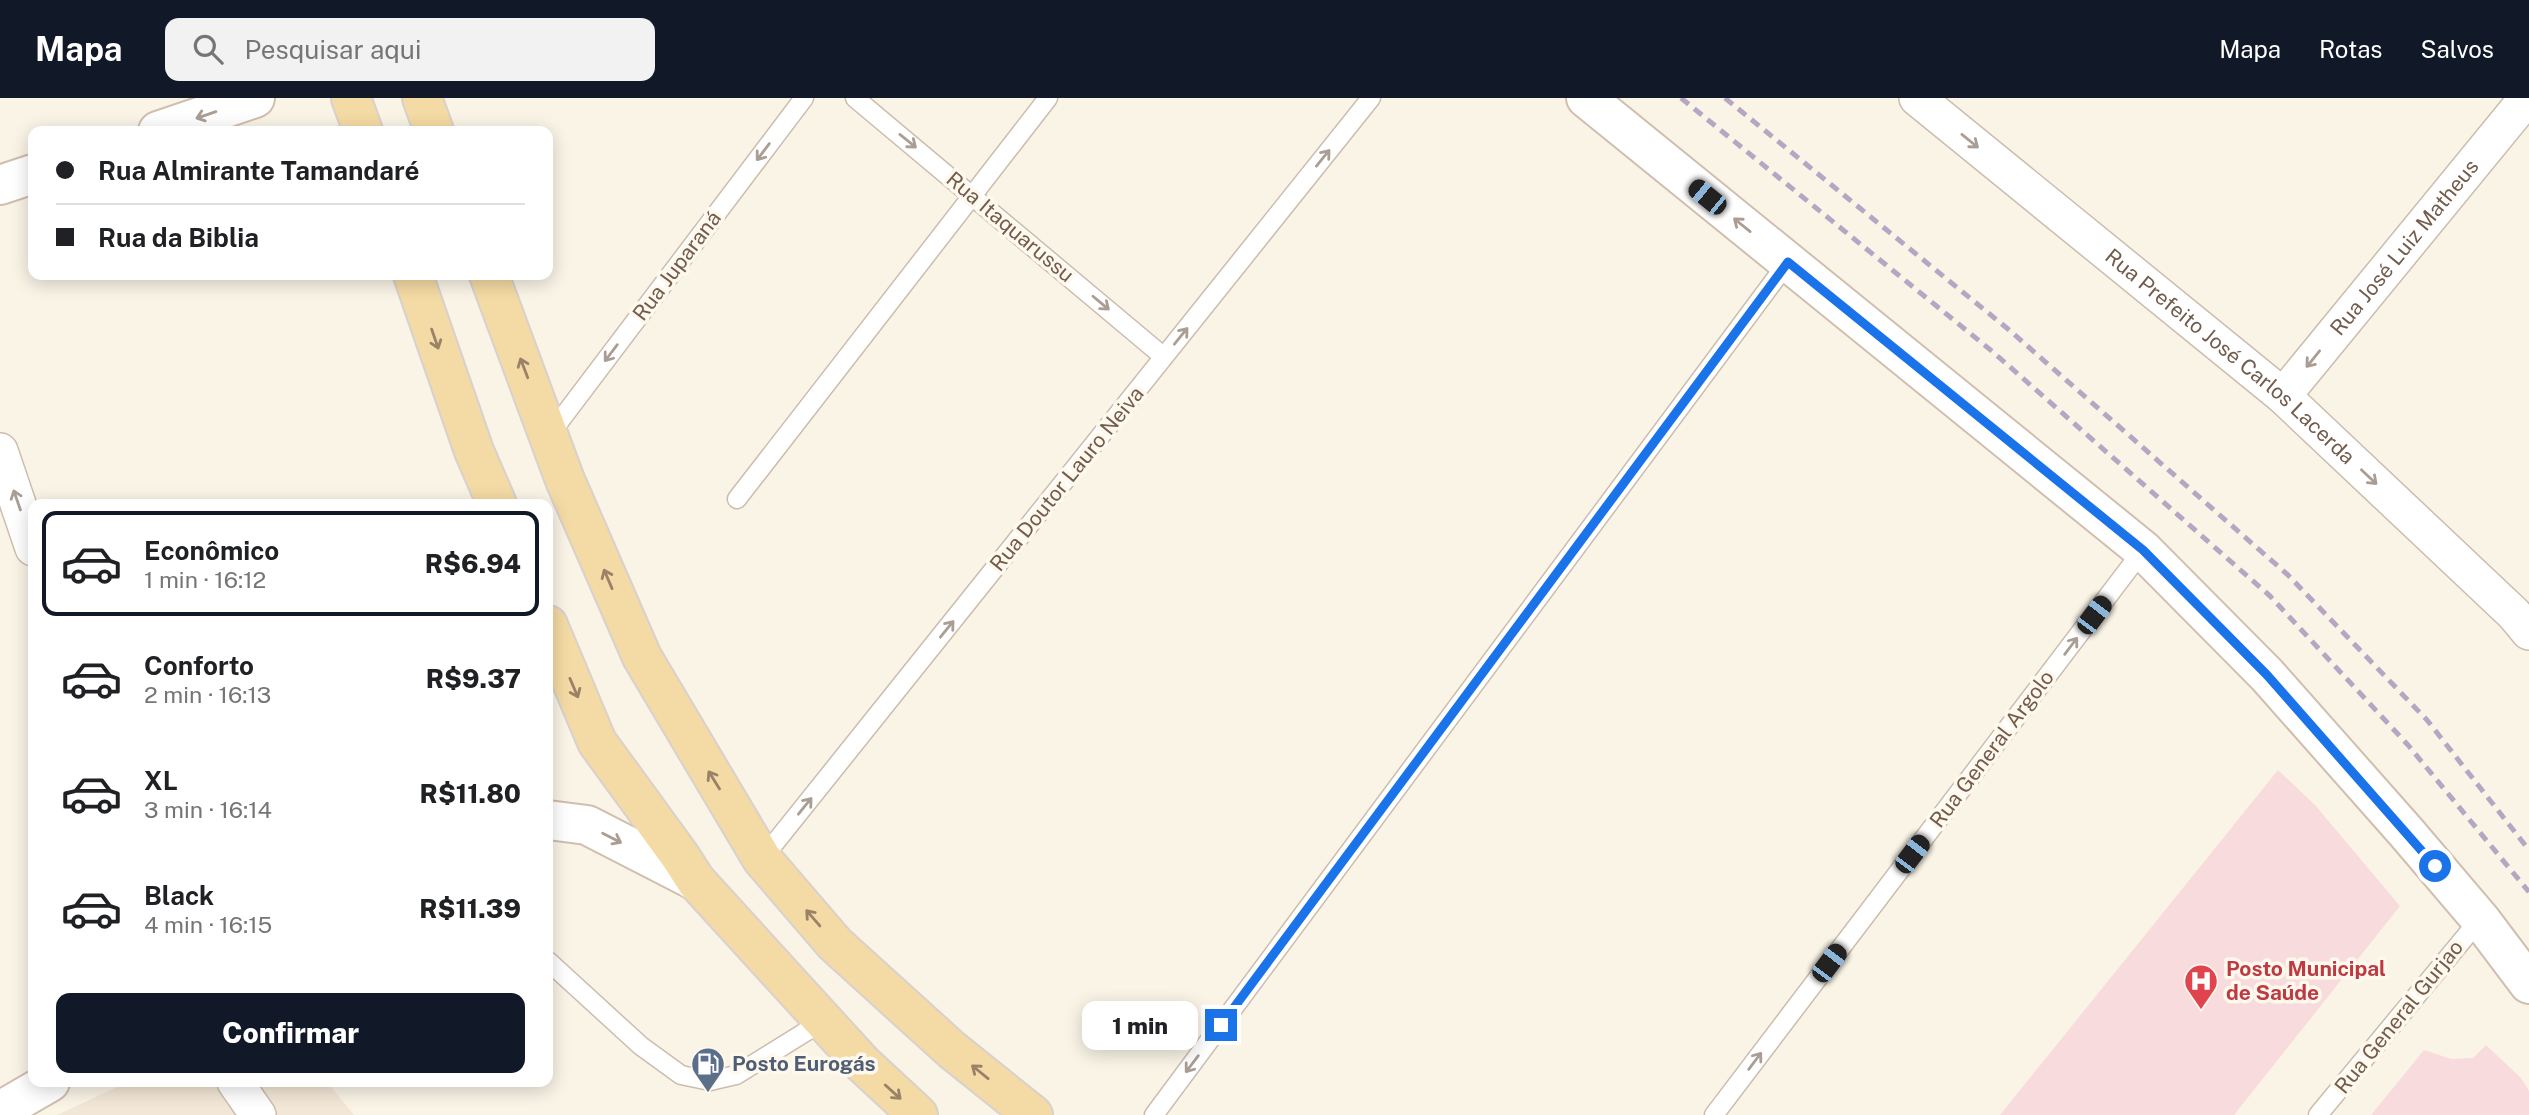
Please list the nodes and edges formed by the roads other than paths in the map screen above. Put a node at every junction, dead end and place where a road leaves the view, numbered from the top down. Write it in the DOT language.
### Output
graph roads {
  1 [pos="255,98"];
  2 [pos="351,98"];
  3 [pos="422,98"];
  4 [pos="804,98"];
  5 [pos="855,98"];
  6 [pos="1048,98"];
  7 [pos="1371,98"];
  8 [pos="1586,98"];
  9 [pos="1917,98"];
  10 [pos="2527,98"];
  11 [pos="173,126"];
  12 [pos="361,126"];
  13 [pos="432,126"];
  14 [pos="28,176"];
  15 [pos="0,185"];
  16 [pos="973,194"];
  17 [pos="1788,262"];
  18 [pos="415,280"];
  19 [pos="491,280"];
  20 [pos="1164,357"];
  21 [pos="2283,396"];
  22 [pos="550,434"];
  23 [pos="0,451"];
  24 [pos="495,499"];
  25 [pos="737,499"];
  26 [pos="28,533"];
  27 [pos="2143,550"];
  28 [pos="2529,632"];
  29 [pos="553,637"];
  30 [pos="553,821"];
  31 [pos="762,859"];
  32 [pos="696,881"];
  33 [pos="2480,919"];
  34 [pos="553,966"];
  35 [pos="2529,985"];
  36 [pos="823,1021"];
  37 [pos="41,1087"];
  38 [pos="238,1087"];
  39 [pos="0,1111"];
  40 [pos="258,1115"];
  41 [pos="918,1115"];
  42 [pos="1033,1115"];
  43 [pos="1154,1115"];
  44 [pos="1714,1115"];
  45 [pos="2318,1115"];
  1 -- 11 [label="main road, one-way"];
  2 -- 12 [label="main road"];
  3 -- 13 [label="main road"];
  4 -- 22 [label="lane, Rua Juparaná, one-way"];
  5 -- 16 [label="lane, Rua Itaquarussu, one-way"];
  6 -- 16 [label="lane"];
  20 -- 7 [label="lane, Rua Doutor Lauro Neiva, one-way"];
  17 -- 8 [label="main road, one-way"];
  9 -- 21 [label="street, Rua Prefeito José Carlos Lacerda, one-way"];
  10 -- 21 [label="street, Rua José Luiz Matheus, one-way"];
  14 -- 15 [label="main road"];
  16 -- 20 [label="lane, Rua Itaquarussu, one-way"];
  16 -- 25 [label="lane"];
  17 -- 27 [label="main road"];
  17 -- 43 [label="lane, one-way"];
  18 -- 24 [label="main road, one-way"];
  22 -- 19 [label="main road, one-way"];
  31 -- 20 [label="lane, Rua Doutor Lauro Neiva, one-way"];
  21 -- 28 [label="street, Rua Prefeito José Carlos Lacerda, one-way"];
  31 -- 22 [label="main road, one-way"];
  26 -- 23 [label="street, one-way"];
  27 -- 33 [label="main road"];
  44 -- 27 [label="lane, Rua General Argolo, one-way"];
  29 -- 32 [label="main road, one-way"];
  30 -- 32 [label="main road, one-way"];
  42 -- 31 [label="main road, one-way"];
  32 -- 36 [label="main road"];
  33 -- 35 [label="main road"];
  33 -- 45 [label="lane, Rua General Gurjao"];
  34 -- 36 [label="lane"];
  36 -- 41 [label="main road, one-way"];
  37 -- 39 [label="main road"];
  38 -- 40 [label="street"];
}
